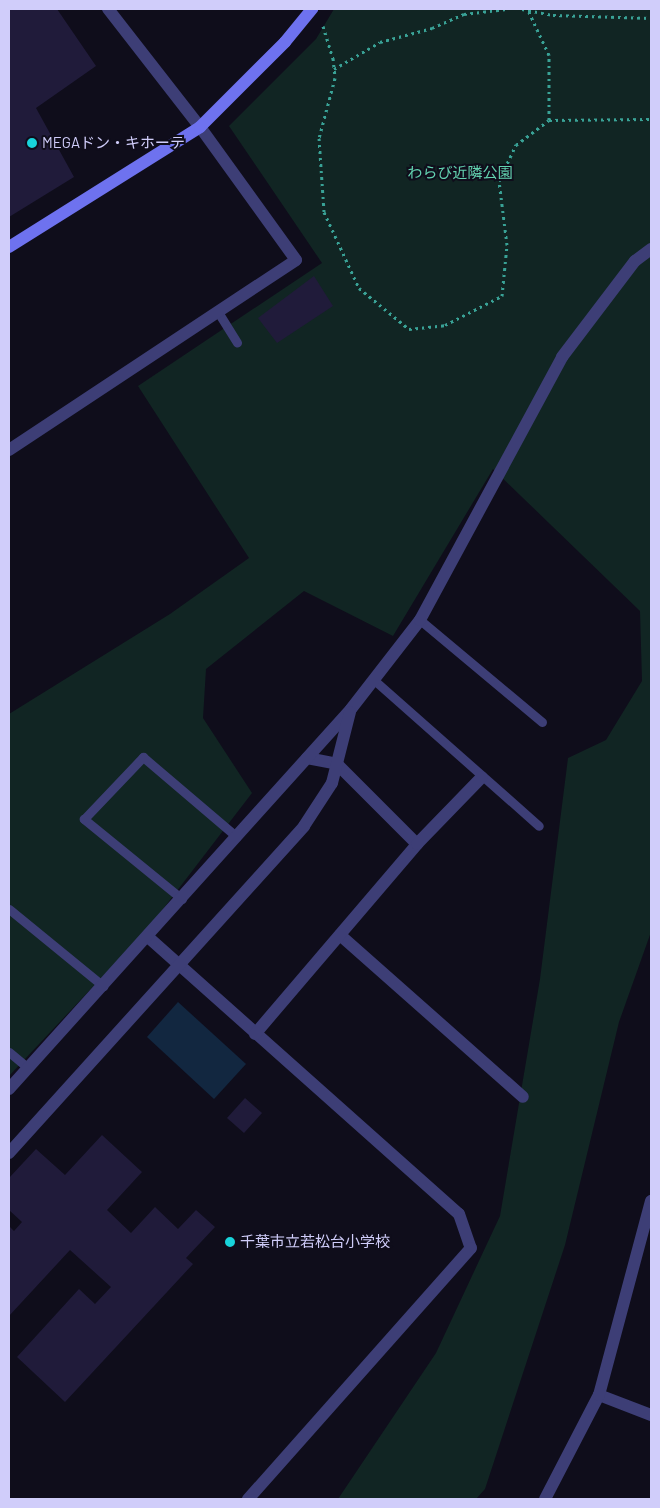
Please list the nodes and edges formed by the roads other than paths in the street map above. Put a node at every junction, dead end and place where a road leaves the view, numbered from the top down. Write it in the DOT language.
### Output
graph roads {
  1 [pos="108,9"];
  2 [pos="312,9"];
  3 [pos="200,127"];
  4 [pos="9,247"];
  5 [pos="651,249"];
  6 [pos="218,312"];
  7 [pos="237,342"];
  8 [pos="9,450"];
  9 [pos="420,620"];
  10 [pos="374,680"];
  11 [pos="350,709"];
  12 [pos="542,722"];
  13 [pos="307,758"];
  14 [pos="337,764"];
  15 [pos="482,777"];
  16 [pos="539,826"];
  17 [pos="237,837"];
  18 [pos="416,844"];
  19 [pos="182,899"];
  20 [pos="9,909"];
  21 [pos="340,934"];
  22 [pos="148,937"];
  23 [pos="177,966"];
  24 [pos="103,986"];
  25 [pos="255,1034"];
  26 [pos="9,1052"];
  27 [pos="28,1068"];
  28 [pos="9,1089"];
  29 [pos="523,1097"];
  30 [pos="9,1153"];
  31 [pos="651,1201"];
  32 [pos="599,1395"];
  33 [pos="651,1415"];
  34 [pos="248,1499"];
  35 [pos="545,1499"];
  1 -- 3 [label="street"];
  2 -- 3 [label="street"];
  3 -- 4 [label="street"];
  3 -- 6 [label="street"];
  5 -- 9 [label="street"];
  6 -- 7 [label="lane"];
  6 -- 8 [label="street"];
  9 -- 10 [label="street"];
  9 -- 12 [label="lane"];
  10 -- 11 [label="street"];
  10 -- 15 [label="lane"];
  11 -- 13 [label="street"];
  11 -- 14 [label="street"];
  13 -- 14 [label="street"];
  13 -- 17 [label="street"];
  14 -- 18 [label="street"];
  14 -- 23 [label="street"];
  15 -- 16 [label="lane"];
  15 -- 18 [label="street"];
  17 -- 19 [label="street"];
  17 -- 19 [label="lane"];
  18 -- 21 [label="street"];
  19 -- 22 [label="street"];
  20 -- 24 [label="lane"];
  21 -- 25 [label="street"];
  21 -- 29 [label="street"];
  22 -- 23 [label="street"];
  22 -- 24 [label="street"];
  23 -- 25 [label="street"];
  23 -- 30 [label="street"];
  24 -- 27 [label="street"];
  25 -- 34 [label="street"];
  26 -- 27 [label="lane"];
  27 -- 28 [label="street"];
  31 -- 32 [label="street"];
  32 -- 33 [label="street"];
  32 -- 35 [label="street"];
}
